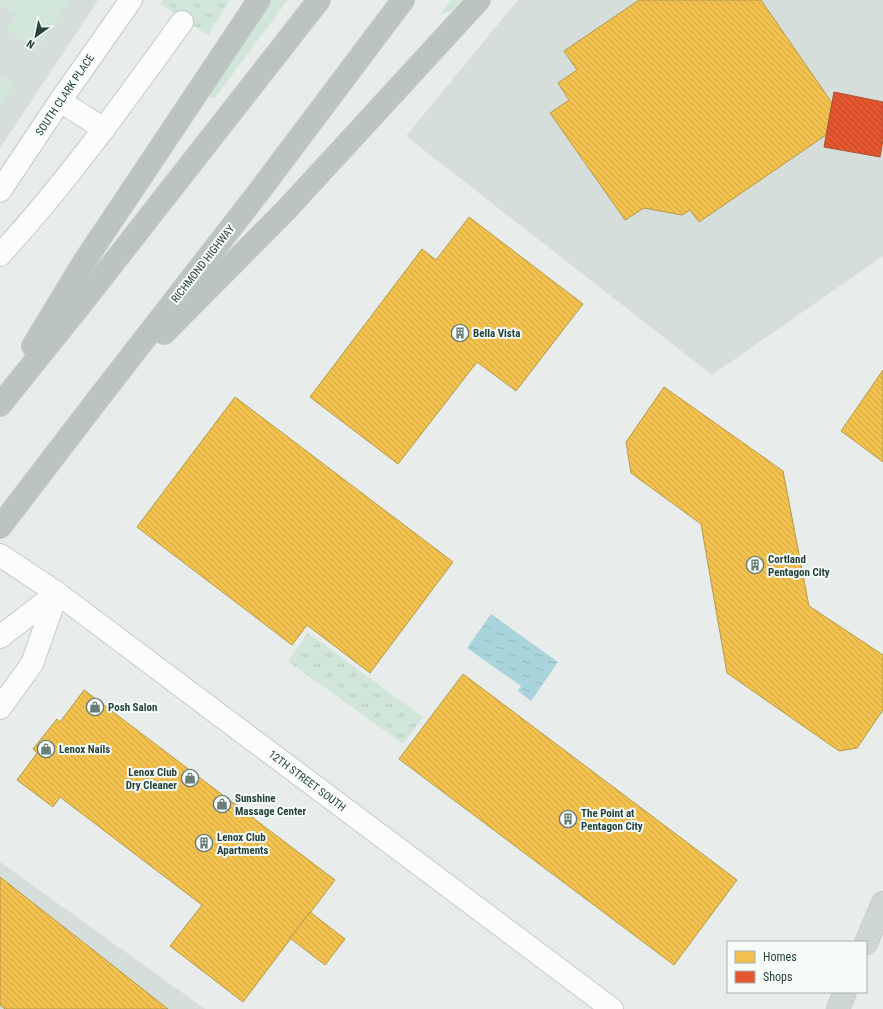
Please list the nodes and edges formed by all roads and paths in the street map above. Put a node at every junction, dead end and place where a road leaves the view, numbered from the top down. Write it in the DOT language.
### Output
graph roads {
  1 [pos="131,0"];
  2 [pos="258,0"];
  3 [pos="319,0"];
  4 [pos="403,0"];
  5 [pos="479,0"];
  6 [pos="182,22"];
  7 [pos="60,101"];
  8 [pos="104,129"];
  9 [pos="0,192"];
  10 [pos="0,255"];
  11 [pos="98,399"];
  12 [pos="0,400"];
  13 [pos="0,405"];
  14 [pos="0,527"];
  15 [pos="0,555"];
  16 [pos="57,593"];
  17 [pos="0,637"];
  18 [pos="0,708"];
  19 [pos="883,903"];
  20 [pos="867,941"];
  21 [pos="845,993"];
  22 [pos="612,1009"];
  23 [pos="838,1009"];
  1 -- 7 [label="street, SOUTH CLARK PLACE"];
  2 -- 12 [label="highway"];
  3 -- 13 [label="highway"];
  4 -- 11 [label="highway, RICHMOND HIGHWAY"];
  5 -- 11 [label="highway"];
  6 -- 8 [label="street"];
  7 -- 8 [label="street"];
  7 -- 9 [label="street, SOUTH CLARK PLACE"];
  8 -- 10 [label="street"];
  11 -- 14 [label="highway, RICHMOND HIGHWAY"];
  15 -- 16 [label="street, 12TH STREET SOUTH"];
  16 -- 17 [label="street"];
  16 -- 18 [label="street"];
  16 -- 22 [label="street, 12TH STREET SOUTH"];
  19 -- 20 [label="main road"];
  21 -- 23 [label="main road"];
}
